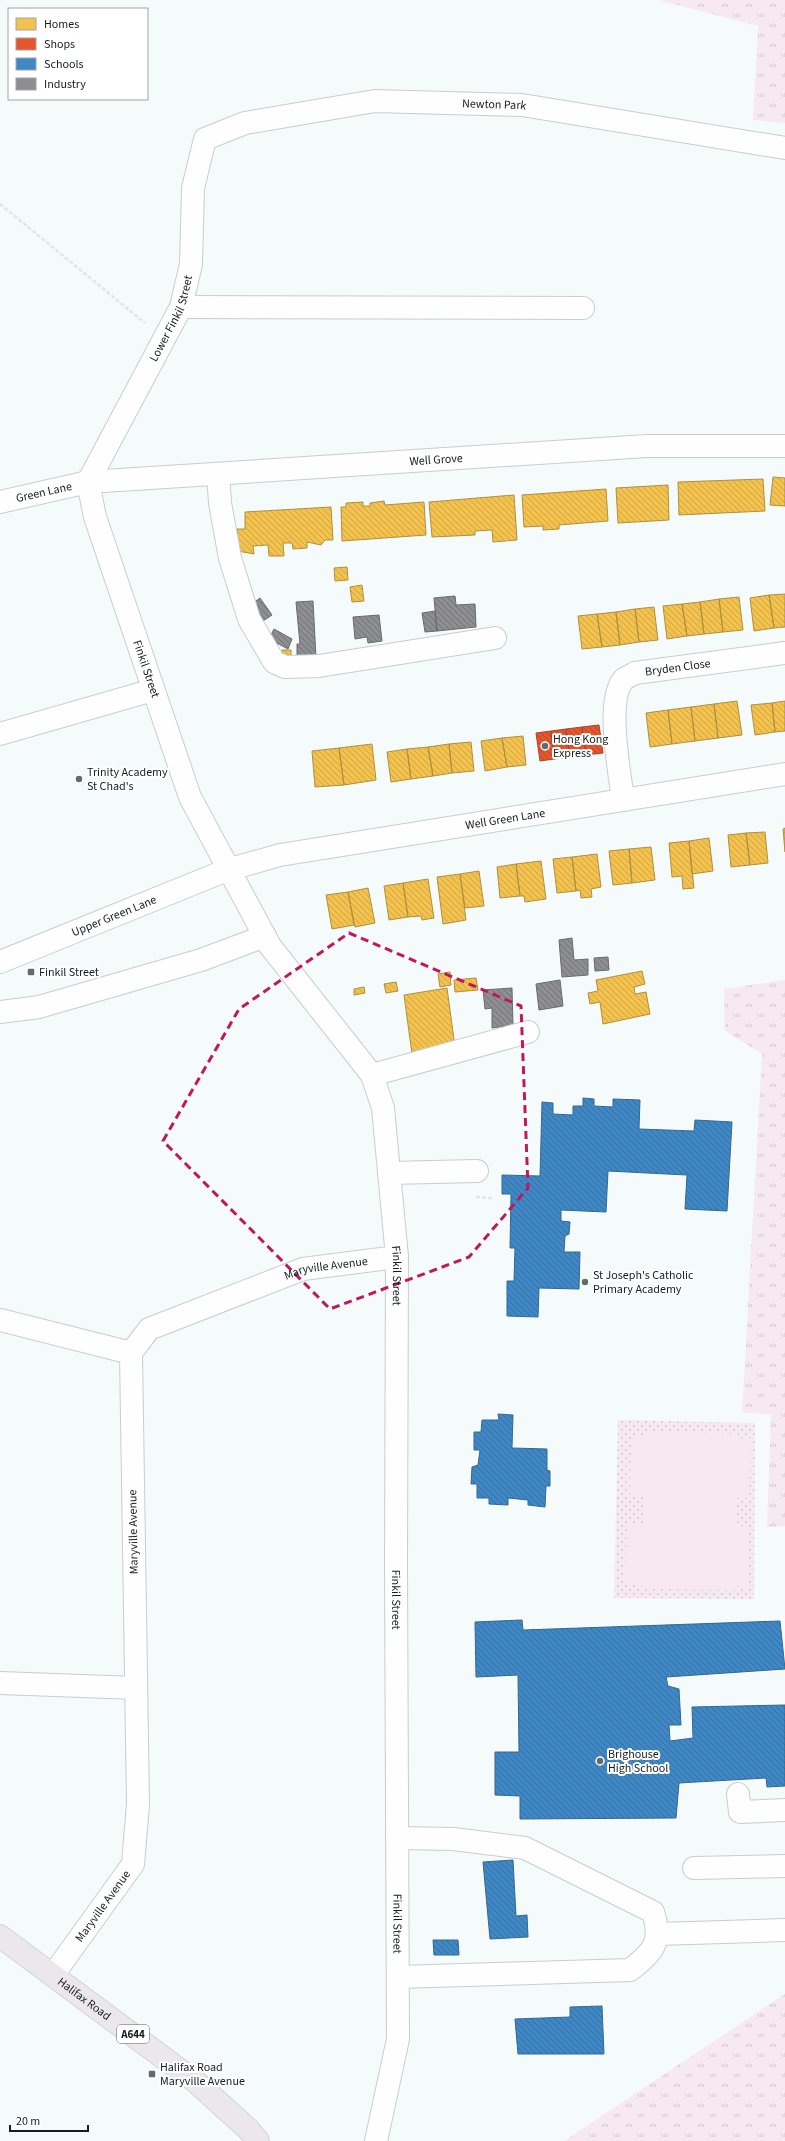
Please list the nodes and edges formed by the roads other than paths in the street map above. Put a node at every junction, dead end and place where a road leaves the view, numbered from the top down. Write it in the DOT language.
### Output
graph roads {
  1 [pos="205,139"];
  2 [pos="785,148"];
  3 [pos="181,307"];
  4 [pos="583,308"];
  5 [pos="785,446"];
  6 [pos="218,474"];
  7 [pos="88,482"];
  8 [pos="0,502"];
  9 [pos="495,638"];
  10 [pos="785,653"];
  11 [pos="153,690"];
  12 [pos="0,734"];
  13 [pos="785,774"];
  14 [pos="623,800"];
  15 [pos="227,870"];
  16 [pos="265,936"];
  17 [pos="0,962"];
  18 [pos="0,1012"];
  19 [pos="528,1032"];
  20 [pos="372,1075"];
  21 [pos="477,1171"];
  22 [pos="389,1173"];
  23 [pos="398,1257"];
  24 [pos="0,1320"];
  25 [pos="131,1353"];
  26 [pos="0,1683"];
  27 [pos="136,1688"];
  28 [pos="738,1794"];
  29 [pos="785,1810"];
  30 [pos="398,1838"];
  31 [pos="785,1866"];
  32 [pos="694,1868"];
  33 [pos="785,1930"];
  34 [pos="658,1934"];
  35 [pos="0,1936"];
  36 [pos="53,1975"];
  37 [pos="398,1977"];
  38 [pos="258,2141"];
  39 [pos="376,2141"];
  1 -- 2 [label="street, Newton Park"];
  1 -- 3 [label="street, Lower Finkil Street"];
  3 -- 4 [label="street"];
  3 -- 7 [label="street, Lower Finkil Street"];
  5 -- 6 [label="street, Well Grove"];
  6 -- 7 [label="street, Well Grove"];
  6 -- 9 [label="street"];
  7 -- 8 [label="street, Green Lane"];
  7 -- 11 [label="street, Finkil Street"];
  10 -- 14 [label="street, Bryden Close"];
  11 -- 12 [label="street"];
  11 -- 15 [label="street, Finkil Street"];
  13 -- 14 [label="street, Well Green Lane"];
  14 -- 15 [label="street, Well Green Lane"];
  15 -- 16 [label="street, Finkil Street"];
  15 -- 17 [label="street, Upper Green Lane"];
  16 -- 18 [label="street"];
  16 -- 20 [label="street, Finkil Street"];
  19 -- 20 [label="street"];
  20 -- 22 [label="street, Finkil Street"];
  21 -- 22 [label="street"];
  22 -- 23 [label="street, Finkil Street"];
  23 -- 25 [label="street, Maryville Avenue"];
  23 -- 30 [label="street, Finkil Street"];
  24 -- 25 [label="street"];
  25 -- 27 [label="street, Maryville Avenue"];
  26 -- 27 [label="street"];
  27 -- 36 [label="street, Maryville Avenue"];
  28 -- 29 [label="street"];
  30 -- 34 [label="street"];
  30 -- 37 [label="street, Finkil Street"];
  31 -- 32 [label="street"];
  33 -- 34 [label="street"];
  34 -- 37 [label="street"];
  35 -- 36 [label="main road, Halifax Road / A644"];
  36 -- 38 [label="main road, Halifax Road / A644"];
  37 -- 39 [label="street, Finkil Street"];
}
